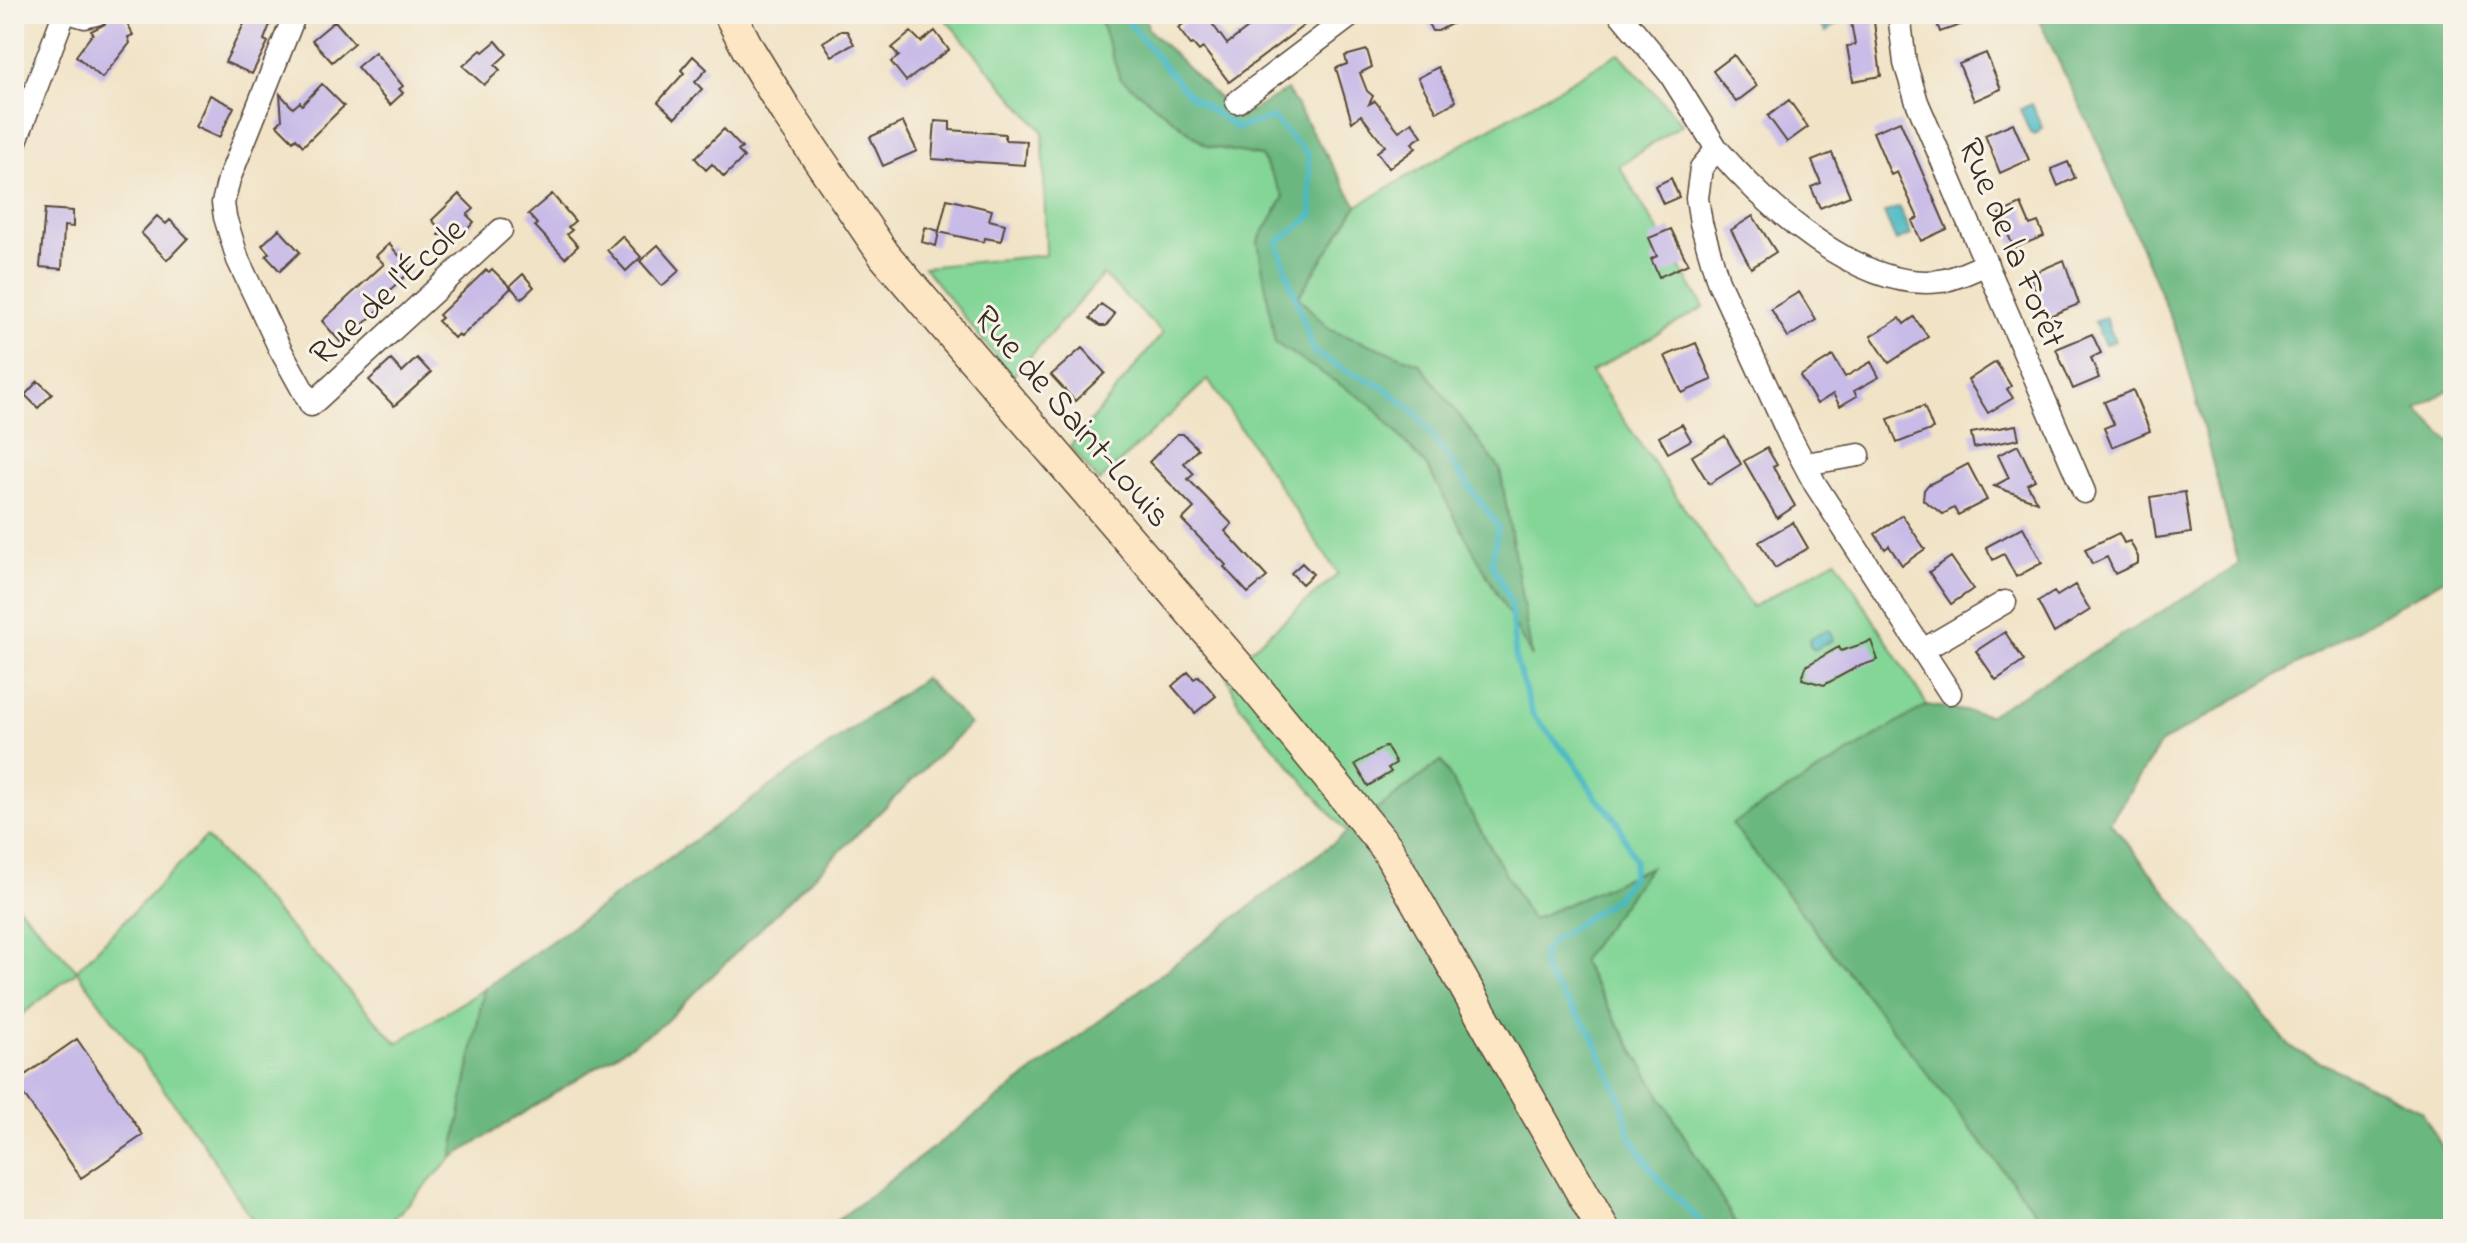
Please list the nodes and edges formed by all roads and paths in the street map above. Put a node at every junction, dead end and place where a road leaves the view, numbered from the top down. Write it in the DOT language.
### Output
graph roads {
  1 [pos="64,14"];
  2 [pos="75,14"];
  3 [pos="96,14"];
  4 [pos="295,14"];
  5 [pos="730,14"];
  6 [pos="1353,14"];
  7 [pos="1620,14"];
  8 [pos="1899,14"];
  9 [pos="1237,102"];
  10 [pos="14,146"];
  11 [pos="1717,149"];
  12 [pos="501,230"];
  13 [pos="1987,264"];
  14 [pos="1859,455"];
  15 [pos="1805,464"];
  16 [pos="2084,492"];
  17 [pos="2005,602"];
  18 [pos="1923,650"];
  19 [pos="1950,693"];
  20 [pos="1603,1229"];
  1 -- 10 [label="street"];
  2 -- 3 [label="street"];
  4 -- 12 [label="street, Rue de l'École"];
  5 -- 20 [label="street, Rue de Saint-Louis"];
  6 -- 9 [label="street"];
  7 -- 11 [label="street"];
  8 -- 13 [label="street, Rue de la Forêt"];
  11 -- 13 [label="street"];
  11 -- 15 [label="street"];
  13 -- 16 [label="street, Rue de la Forêt"];
  14 -- 15 [label="street"];
  15 -- 18 [label="street"];
  17 -- 18 [label="street"];
  18 -- 19 [label="street"];
}
